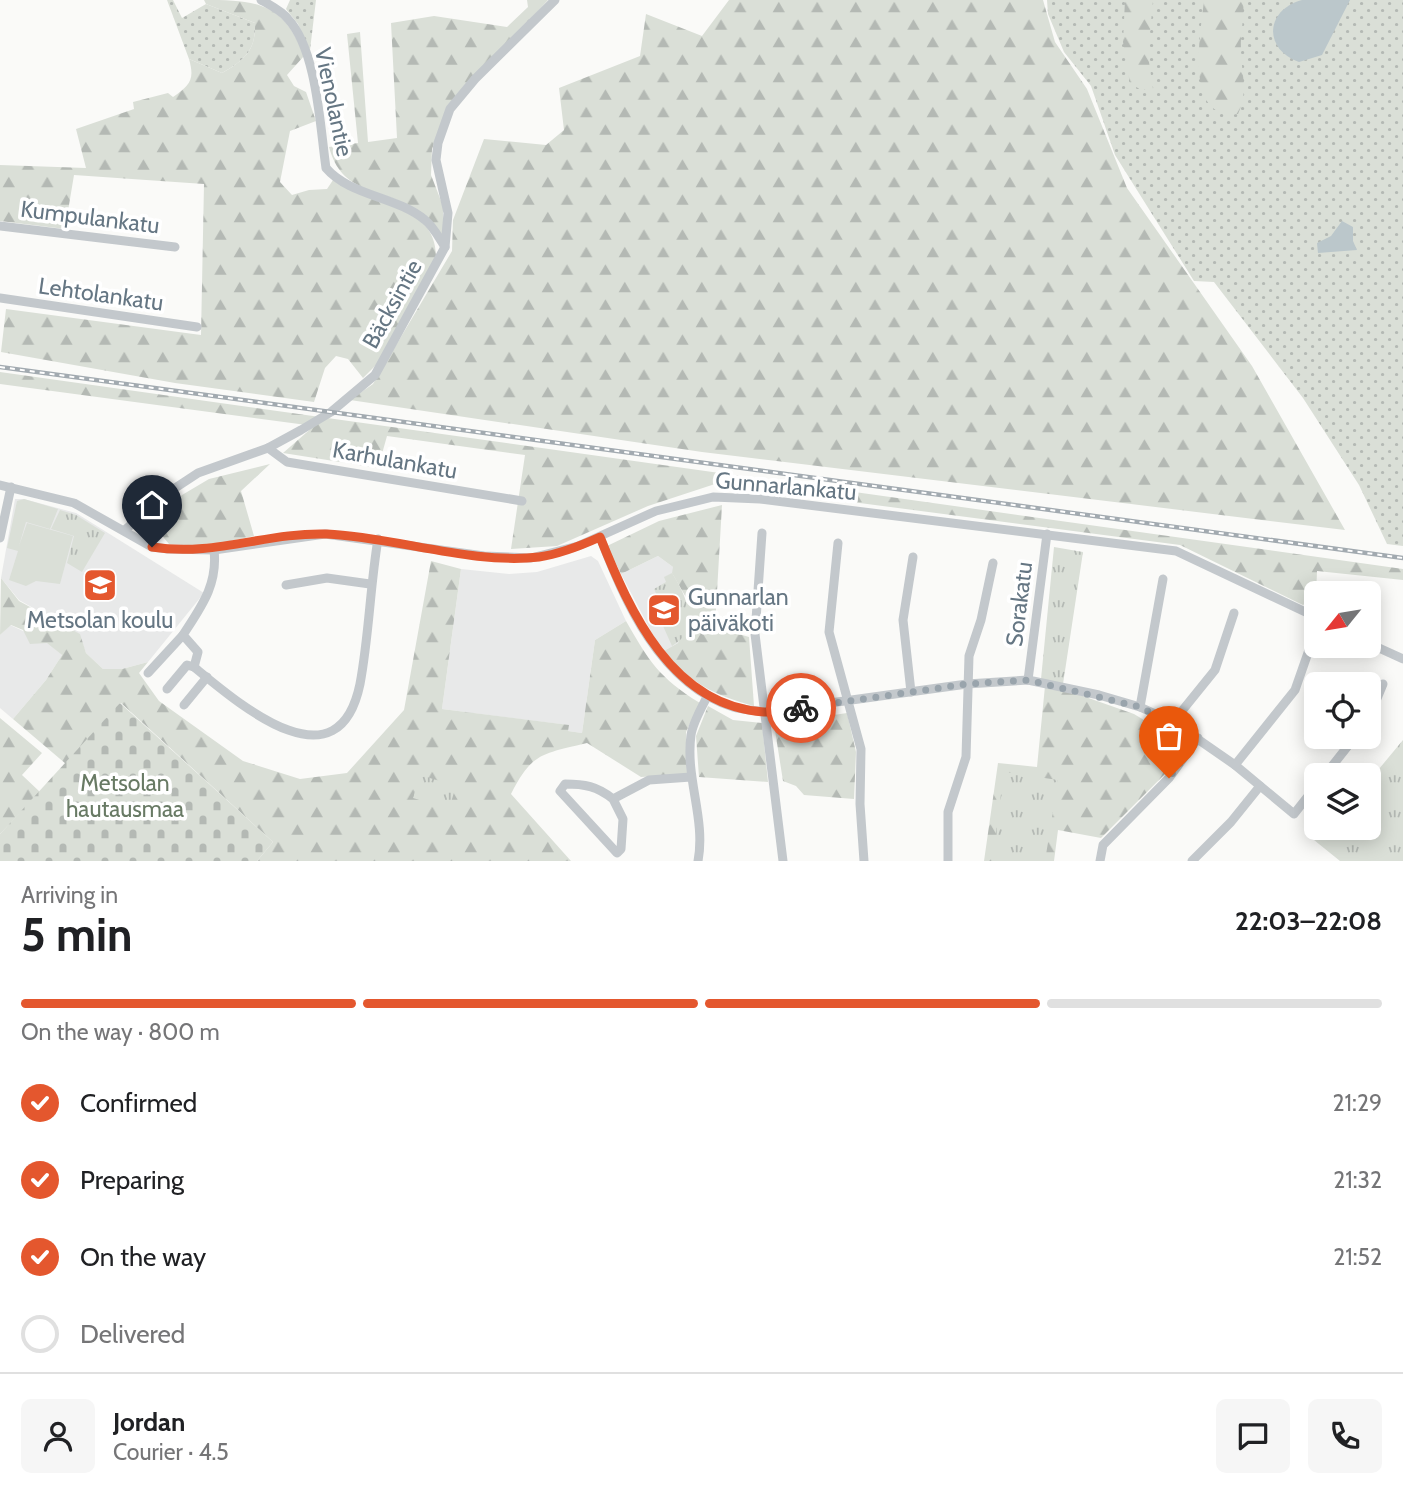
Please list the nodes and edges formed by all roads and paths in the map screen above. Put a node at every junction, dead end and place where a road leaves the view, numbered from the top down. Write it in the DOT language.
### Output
graph roads {
  1 [pos="261,0"];
  2 [pos="555,0"];
  3 [pos="0,226"];
  4 [pos="175,247"];
  5 [pos="444,247"];
  6 [pos="0,298"];
  7 [pos="197,327"];
  8 [pos="268,448"];
  9 [pos="0,485"];
  10 [pos="11,487"];
  11 [pos="522,501"];
  12 [pos="125,530"];
  13 [pos="762,533"];
  14 [pos="1048,534"];
  15 [pos="600,537"];
  16 [pos="0,538"];
  17 [pos="378,539"];
  18 [pos="838,543"];
  19 [pos="214,550"];
  20 [pos="913,557"];
  21 [pos="993,562"];
  22 [pos="1163,579"];
  23 [pos="286,584"];
  24 [pos="370,584"];
  25 [pos="1304,611"];
  26 [pos="1234,613"];
  27 [pos="183,635"];
  28 [pos="1381,649"];
  29 [pos="1306,658"];
  30 [pos="1403,659"];
  31 [pos="194,667"];
  32 [pos="148,673"];
  33 [pos="206,677"];
  34 [pos="1028,680"];
  35 [pos="967,684"];
  36 [pos="1383,684"];
  37 [pos="167,689"];
  38 [pos="1381,689"];
  39 [pos="911,692"];
  40 [pos="708,695"];
  41 [pos="848,703"];
  42 [pos="184,705"];
  43 [pos="1140,707"];
  44 [pos="765,712"];
  45 [pos="1173,722"];
  46 [pos="1198,738"];
  47 [pos="1346,749"];
  48 [pos="1334,763"];
  49 [pos="1235,765"];
  50 [pos="691,777"];
  51 [pos="1260,786"];
  52 [pos="613,799"];
  53 [pos="1304,801"];
  54 [pos="698,861"];
  55 [pos="783,861"];
  56 [pos="864,861"];
  57 [pos="948,861"];
  58 [pos="1100,861"];
  59 [pos="1192,861"];
  1 -- 5 [label="street, Vienolantie"];
  2 -- 5 [label="street, Bäcksintie"];
  3 -- 4 [label="street, Kumpulankatu"];
  5 -- 8 [label="street, Bäcksintie"];
  6 -- 7 [label="street, Lehtolankatu"];
  8 -- 11 [label="street, Karhulankatu"];
  8 -- 12 [label="street, Bäcksintie"];
  9 -- 10 [label="street, Gunnarlankatu"];
  10 -- 12 [label="street, Gunnarlankatu"];
  10 -- 16 [label="street"];
  12 -- 19 [label="street, Gunnarlankatu"];
  13 -- 44 [label="street"];
  14 -- 15 [label="street, Gunnarlankatu"];
  14 -- 25 [label="street, Gunnarlankatu"];
  14 -- 34 [label="street, Sorakatu"];
  15 -- 17 [label="street, Gunnarlankatu"];
  15 -- 40 [label="street"];
  17 -- 19 [label="street, Gunnarlankatu"];
  17 -- 24 [label="street"];
  18 -- 41 [label="street"];
  19 -- 27 [label="street"];
  20 -- 39 [label="street"];
  21 -- 35 [label="street"];
  22 -- 43 [label="street"];
  23 -- 24 [label="street"];
  24 -- 33 [label="street"];
  26 -- 45 [label="street"];
  27 -- 31 [label="street"];
  27 -- 32 [label="street"];
  28 -- 30 [label="street"];
  29 -- 49 [label="street"];
  31 -- 33 [label="street"];
  31 -- 37 [label="street"];
  33 -- 42 [label="street"];
  34 -- 35 [label="street"];
  34 -- 43 [label="street"];
  35 -- 39 [label="street"];
  35 -- 57 [label="street"];
  36 -- 38 [label="street"];
  39 -- 41 [label="street"];
  40 -- 44 [label="street"];
  40 -- 50 [label="street"];
  41 -- 44 [label="street"];
  41 -- 56 [label="street"];
  43 -- 45 [label="street"];
  44 -- 55 [label="street"];
  45 -- 46 [label="street"];
  46 -- 49 [label="street"];
  46 -- 58 [label="street"];
  47 -- 48 [label="street"];
  49 -- 51 [label="street"];
  50 -- 52 [label="street"];
  50 -- 54 [label="street"];
  51 -- 53 [label="street"];
  51 -- 59 [label="street"];
  52 -- 52 [label="street"];
}
